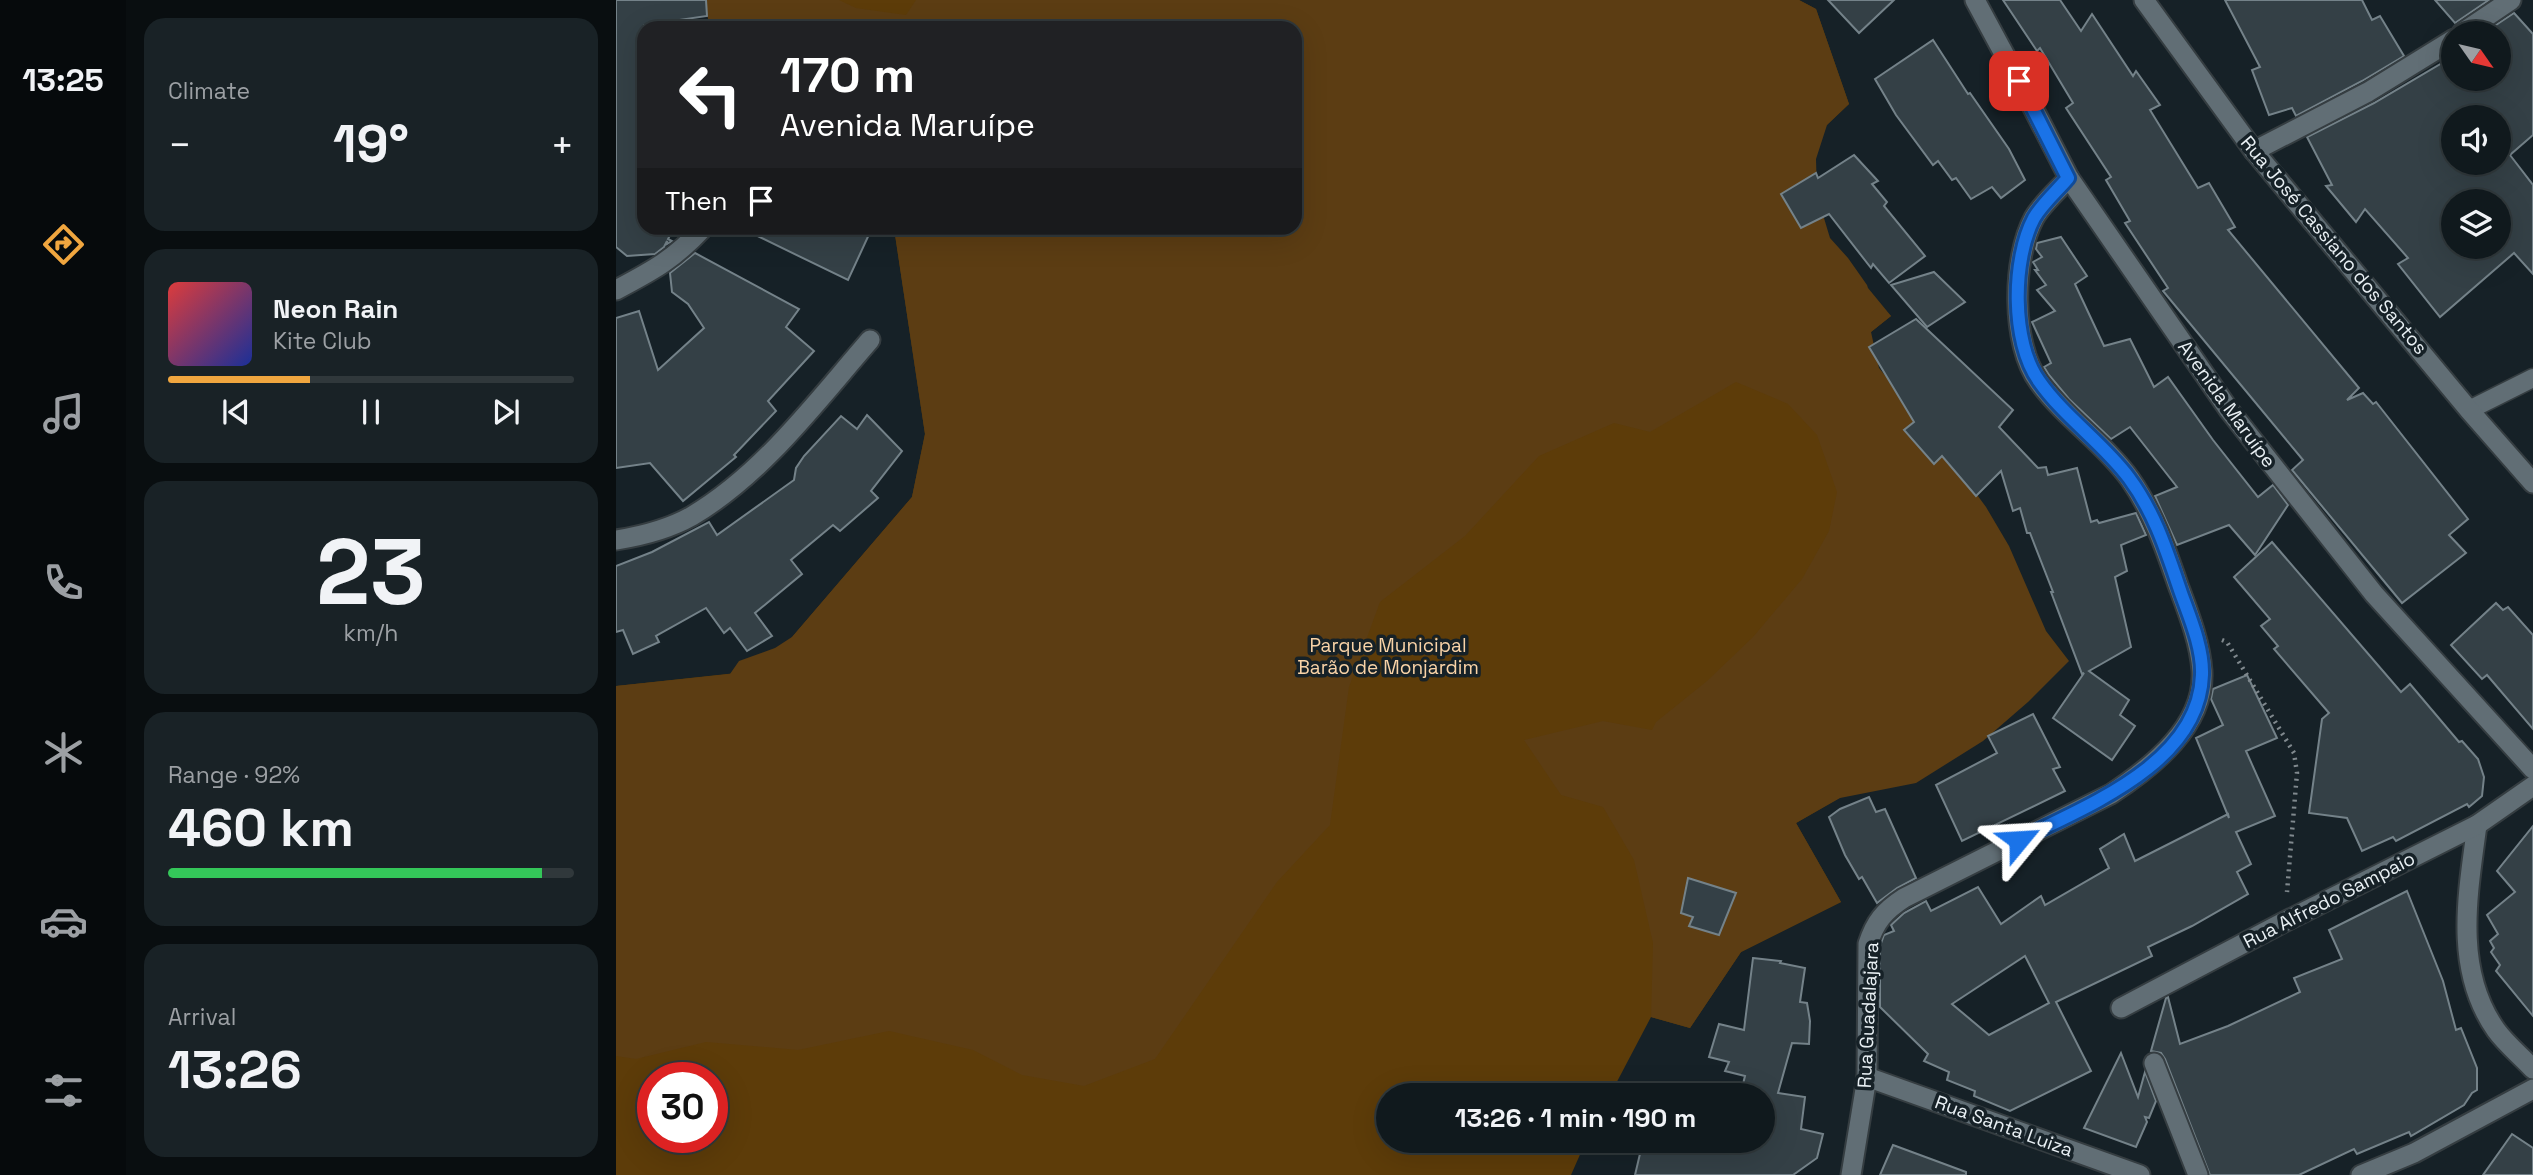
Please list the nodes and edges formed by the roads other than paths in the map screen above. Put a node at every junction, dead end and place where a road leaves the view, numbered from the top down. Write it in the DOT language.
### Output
graph roads {
  1 [pos="1975,0"];
  2 [pos="2144,0"];
  3 [pos="2511,0"];
  4 [pos="2480,21"];
  5 [pos="2441,47"];
  6 [pos="2254,150"];
  7 [pos="2068,178"];
  8 [pos="696,235"];
  9 [pos="616,290"];
  10 [pos="870,340"];
  11 [pos="2533,378"];
  12 [pos="2469,410"];
  13 [pos="2533,483"];
  14 [pos="616,540"];
  15 [pos="2533,769"];
  16 [pos="2533,786"];
  17 [pos="2477,825"];
  18 [pos="2121,1008"];
  19 [pos="2154,1063"];
  20 [pos="2533,1069"];
  21 [pos="1867,1077"];
  22 [pos="2533,1089"];
  23 [pos="1851,1175"];
  24 [pos="2140,1175"];
  25 [pos="2198,1175"];
  26 [pos="2361,1175"];
  1 -- 7 [label="street, Avenida Maruípe"];
  2 -- 6 [label="street, Rua José Cassiano dos Santos"];
  3 -- 4 [label="street"];
  5 -- 6 [label="street"];
  6 -- 12 [label="street, Rua José Cassiano dos Santos"];
  7 -- 15 [label="street, Avenida Maruípe"];
  7 -- 21 [label="street, Rua Guadalajara"];
  8 -- 9 [label="street"];
  10 -- 14 [label="street"];
  11 -- 12 [label="lane"];
  12 -- 13 [label="street, Rua José Cassiano dos Santos"];
  16 -- 17 [label="street, Rua Alfredo Sampaio"];
  17 -- 18 [label="street, Rua Alfredo Sampaio"];
  17 -- 20 [label="street"];
  19 -- 25 [label="street"];
  21 -- 23 [label="street, Rua Guadalajara"];
  21 -- 24 [label="street, Rua Santa Luiza"];
  22 -- 26 [label="street"];
}
